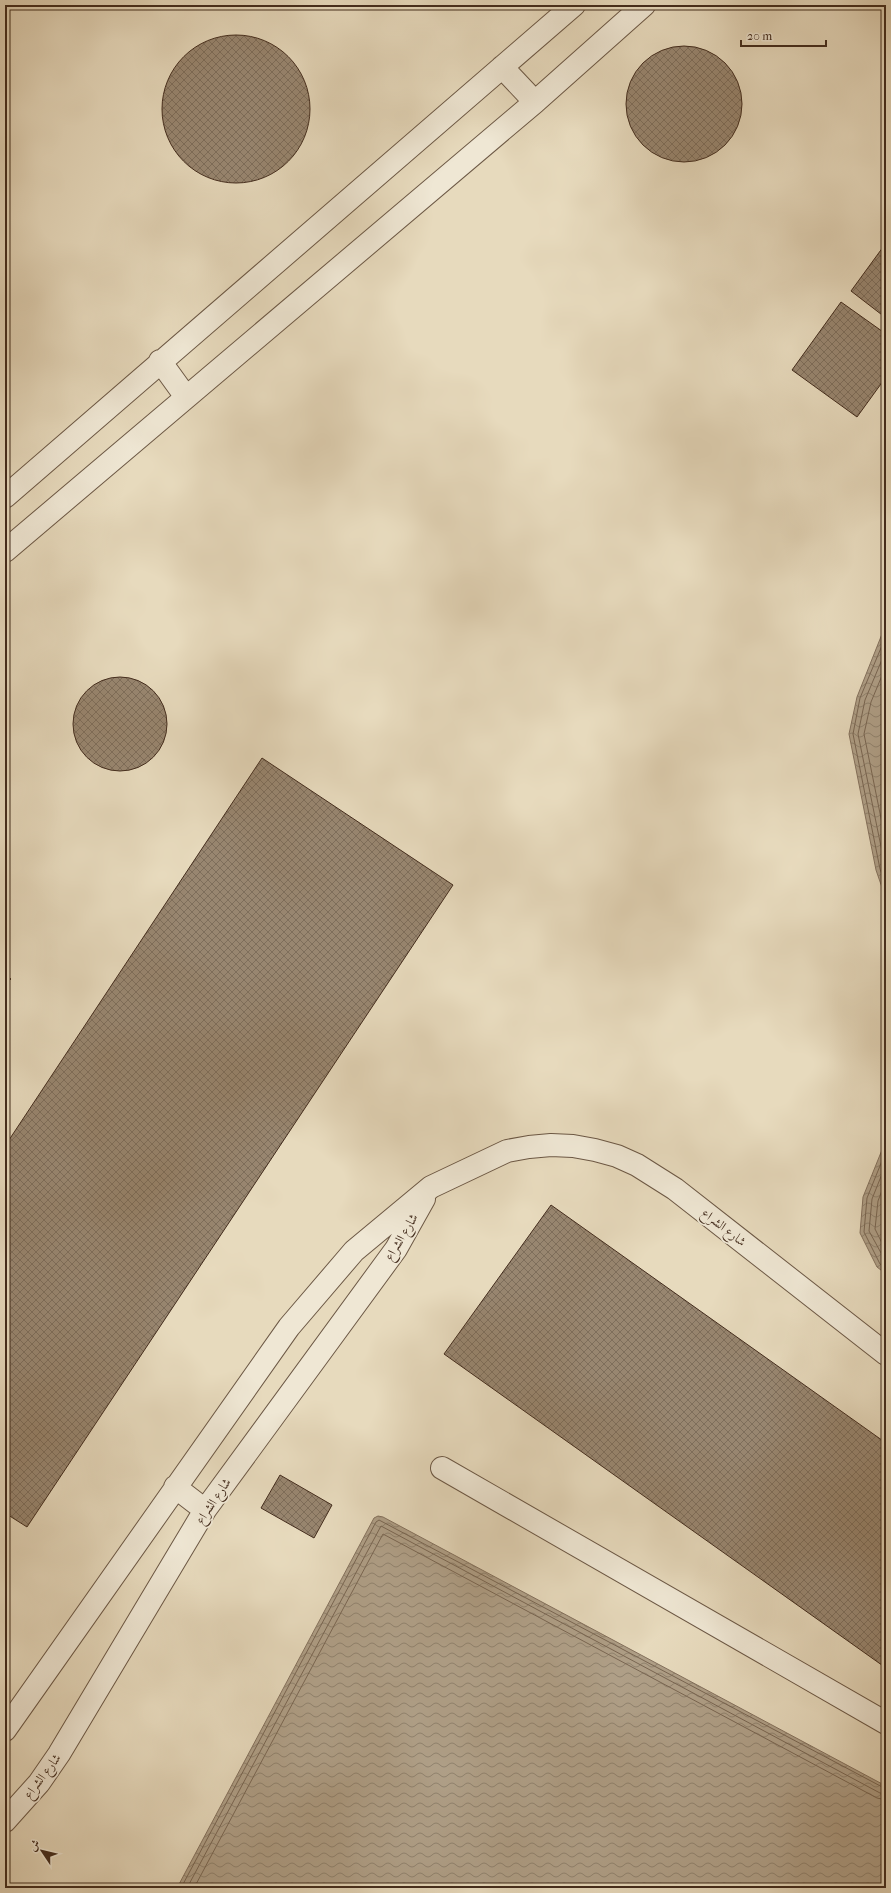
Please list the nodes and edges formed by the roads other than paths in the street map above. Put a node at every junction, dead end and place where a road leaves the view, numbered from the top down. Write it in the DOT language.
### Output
graph roads {
  1 [pos="574,5"];
  2 [pos="644,5"];
  3 [pos="502,67"];
  4 [pos="535,102"];
  5 [pos="160,361"];
  6 [pos="186,397"];
  7 [pos="5,497"];
  8 [pos="5,551"];
  9 [pos="431,1187"];
  10 [pos="886,1354"];
  11 [pos="442,1468"];
  12 [pos="175,1487"];
  13 [pos="205,1510"];
  14 [pos="886,1723"];
  15 [pos="5,1730"];
  16 [pos="5,1821"];
  1 -- 3 [label="street"];
  2 -- 4 [label="street"];
  3 -- 4 [label="street"];
  3 -- 5 [label="street"];
  4 -- 6 [label="street"];
  5 -- 6 [label="street"];
  5 -- 7 [label="street"];
  6 -- 8 [label="street"];
  9 -- 10 [label="street, شارع الشراع"];
  9 -- 12 [label="street, شارع الشراع"];
  9 -- 13 [label="street, شارع الشراع"];
  11 -- 14 [label="street"];
  12 -- 13 [label="street"];
  12 -- 15 [label="street, شارع الشراع"];
  13 -- 16 [label="street, شارع الشراع"];
}
